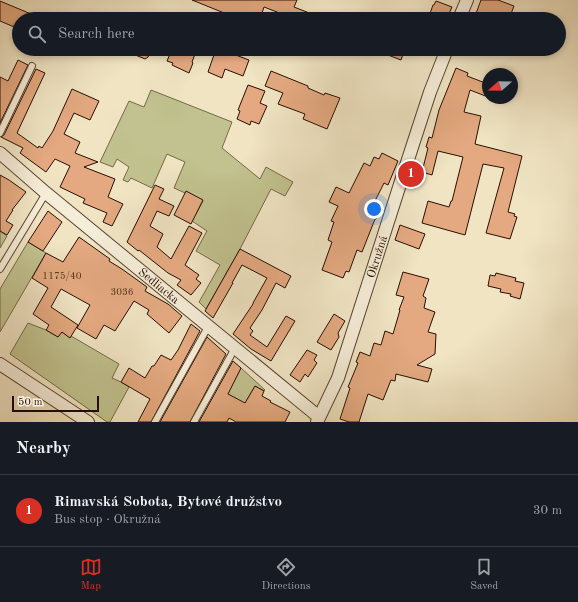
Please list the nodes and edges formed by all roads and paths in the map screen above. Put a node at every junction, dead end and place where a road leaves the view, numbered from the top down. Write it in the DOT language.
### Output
graph roads {
  1 [pos="467,0"];
  2 [pos="462,12"];
  3 [pos="444,56"];
  4 [pos="32,66"];
  5 [pos="0,133"];
  6 [pos="0,153"];
  7 [pos="46,193"];
  8 [pos="0,269"];
  9 [pos="208,327"];
  10 [pos="234,348"];
  11 [pos="0,364"];
  12 [pos="318,420"];
  13 [pos="88,422"];
  14 [pos="155,422"];
  15 [pos="194,422"];
  1 -- 2 [label="street"];
  3 -- 12 [label="street, Okružná"];
  4 -- 5 [label="lane"];
  6 -- 7 [label="street, Sedliacka"];
  7 -- 8 [label="lane"];
  7 -- 9 [label="street, Sedliacka"];
  9 -- 10 [label="street, Sedliacka"];
  9 -- 14 [label="lane"];
  10 -- 12 [label="street, Sedliacka"];
  10 -- 15 [label="lane"];
  11 -- 13 [label="street"];
}
